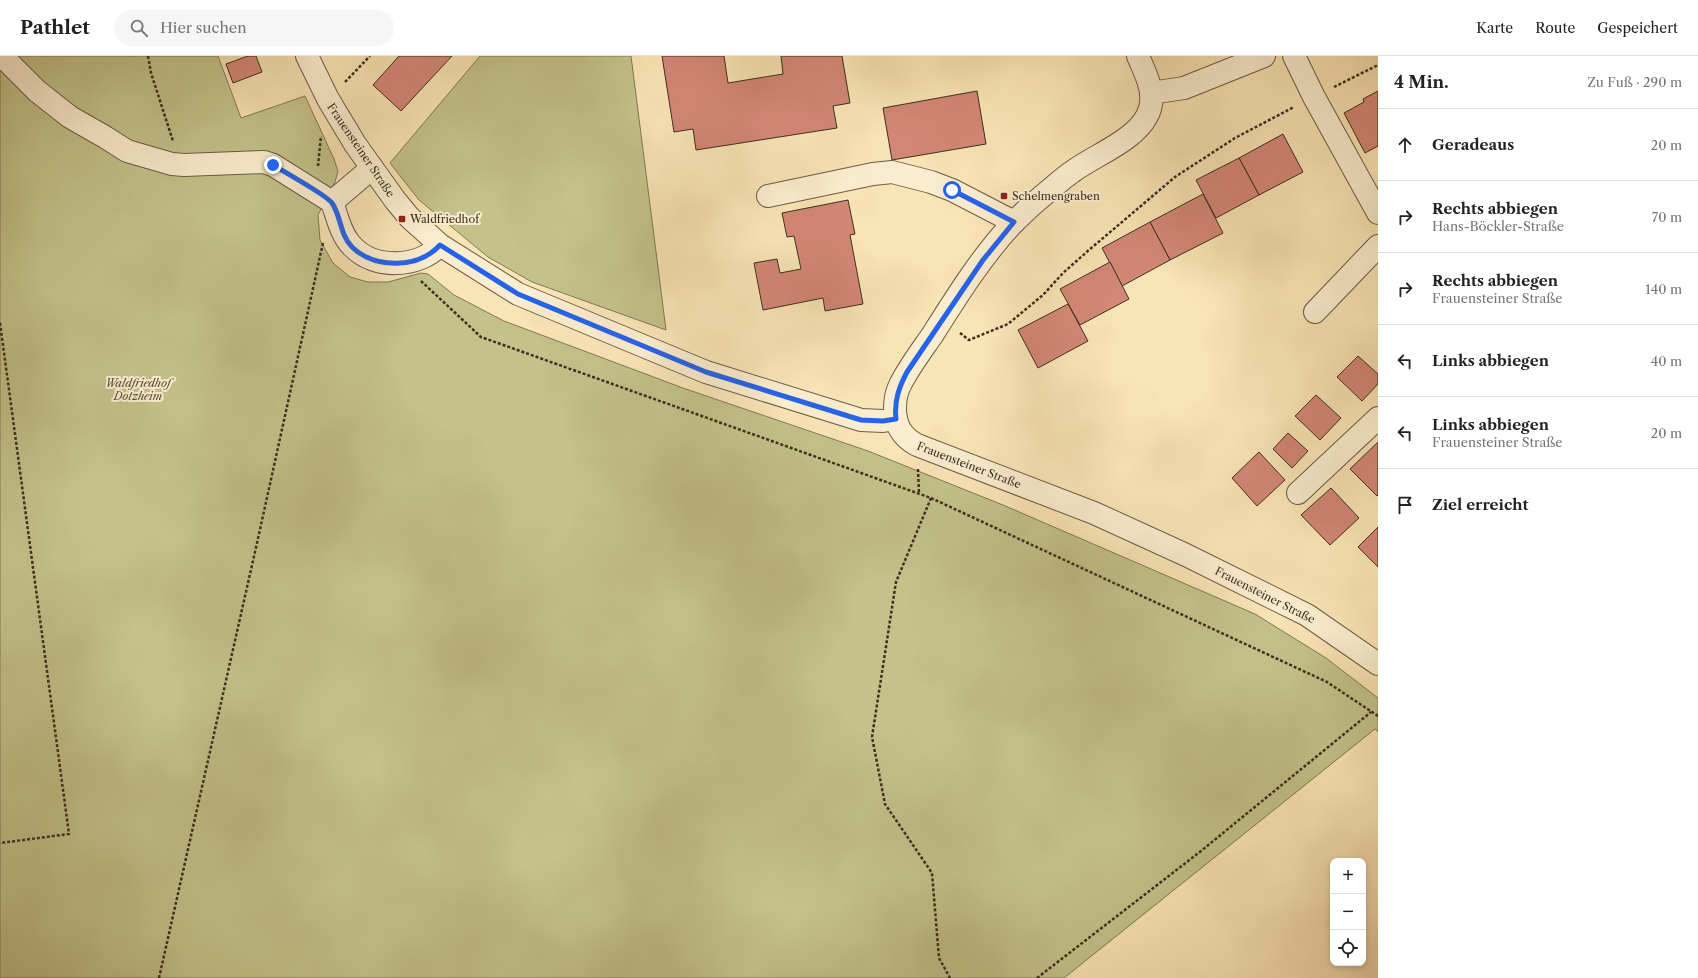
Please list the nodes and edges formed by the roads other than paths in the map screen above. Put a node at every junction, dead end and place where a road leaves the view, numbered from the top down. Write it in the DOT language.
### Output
graph roads {
  1 [pos="2,56"];
  2 [pos="307,56"];
  3 [pos="1138,56"];
  4 [pos="1264,56"];
  5 [pos="1294,56"];
  6 [pos="1151,93"];
  7 [pos="372,168"];
  8 [pos="323,196"];
  9 [pos="768,196"];
  10 [pos="1378,213"];
  11 [pos="1014,222"];
  12 [pos="440,245"];
  13 [pos="1378,246"];
  14 [pos="1315,312"];
  15 [pos="1378,418"];
  16 [pos="896,419"];
  17 [pos="1298,493"];
  18 [pos="1378,664"];
  1 -- 8 [label="street"];
  2 -- 7 [label="street, Frauensteiner Straße"];
  3 -- 6 [label="street"];
  4 -- 6 [label="street"];
  5 -- 10 [label="street"];
  6 -- 11 [label="street"];
  7 -- 8 [label="street"];
  7 -- 12 [label="street, Frauensteiner Straße"];
  8 -- 12 [label="street"];
  9 -- 11 [label="street"];
  11 -- 16 [label="street"];
  12 -- 16 [label="street, Frauensteiner Straße"];
  13 -- 14 [label="street"];
  15 -- 17 [label="street"];
  16 -- 18 [label="street, Frauensteiner Straße"];
}
